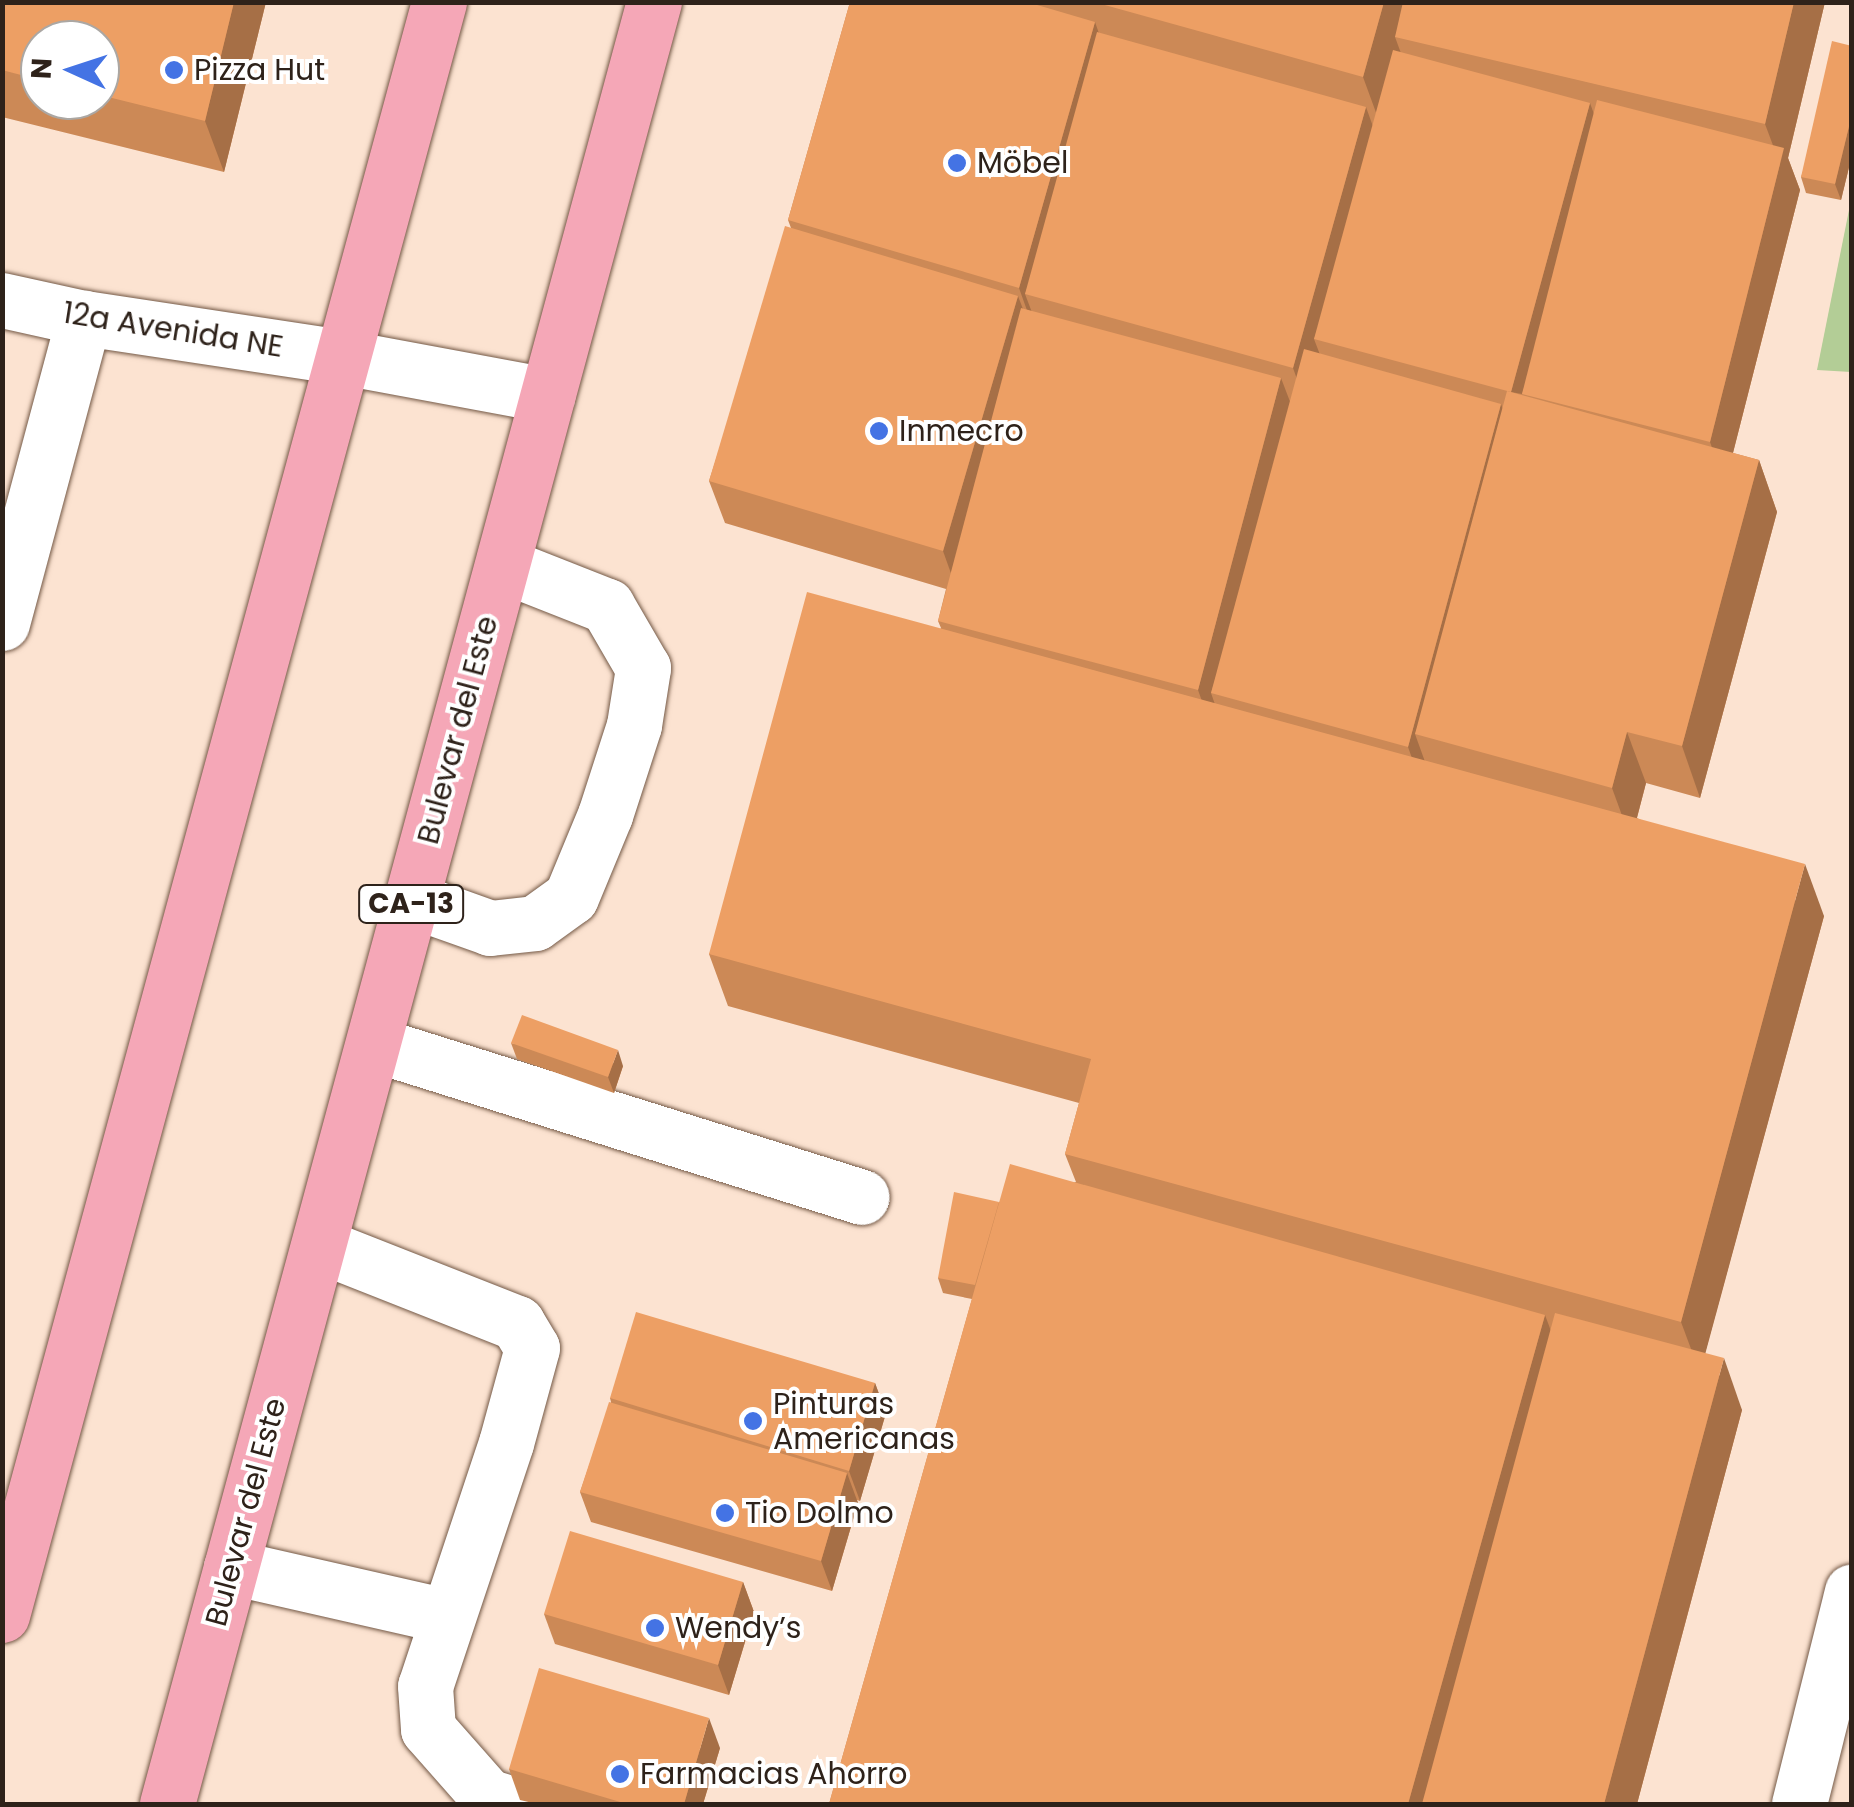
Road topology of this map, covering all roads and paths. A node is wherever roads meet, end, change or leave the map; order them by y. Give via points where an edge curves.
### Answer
1 (439, 2) edge
2 (654, 2) edge
3 (2, 300) edge
4 (84, 318) junction
5 (344, 357) junction
6 (548, 395) junction
7 (502, 565) junction
8 (2, 623) edge
9 (412, 900) junction
10 (374, 1044) junction
11 (862, 1198) dead end
12 (318, 1245) junction
13 (232, 1567) junction
14 (1852, 1592) edge
15 (2, 1615) edge
16 (446, 1616) junction
17 (167, 1804) edge
18 (514, 1804) edge
19 (1799, 1804) edge

1 - 5 highway
2 - 6 highway, Bulevar del Este / CA-13
3 - 4 street, 12a Avenida NE
4 - 5 street, 12a Avenida NE
4 - 8 street
5 - 6 street, 12a Avenida NE
5 - 15 highway
6 - 7 highway, Bulevar del Este / CA-13
7 - 9 highway, Bulevar del Este / CA-13
7 - 9 street via 607,606 643,668 634,725 572,897 535,922 490,928
9 - 10 highway, Bulevar del Este / CA-13
10 - 11 street
10 - 12 highway, Bulevar del Este / CA-13
12 - 13 highway, Bulevar del Este / CA-13
12 - 16 street via 517,1323 532,1348
13 - 16 street
13 - 17 highway, Bulevar del Este / CA-13
14 - 19 street
16 - 18 street via 425,1686 428,1729 486,1796

